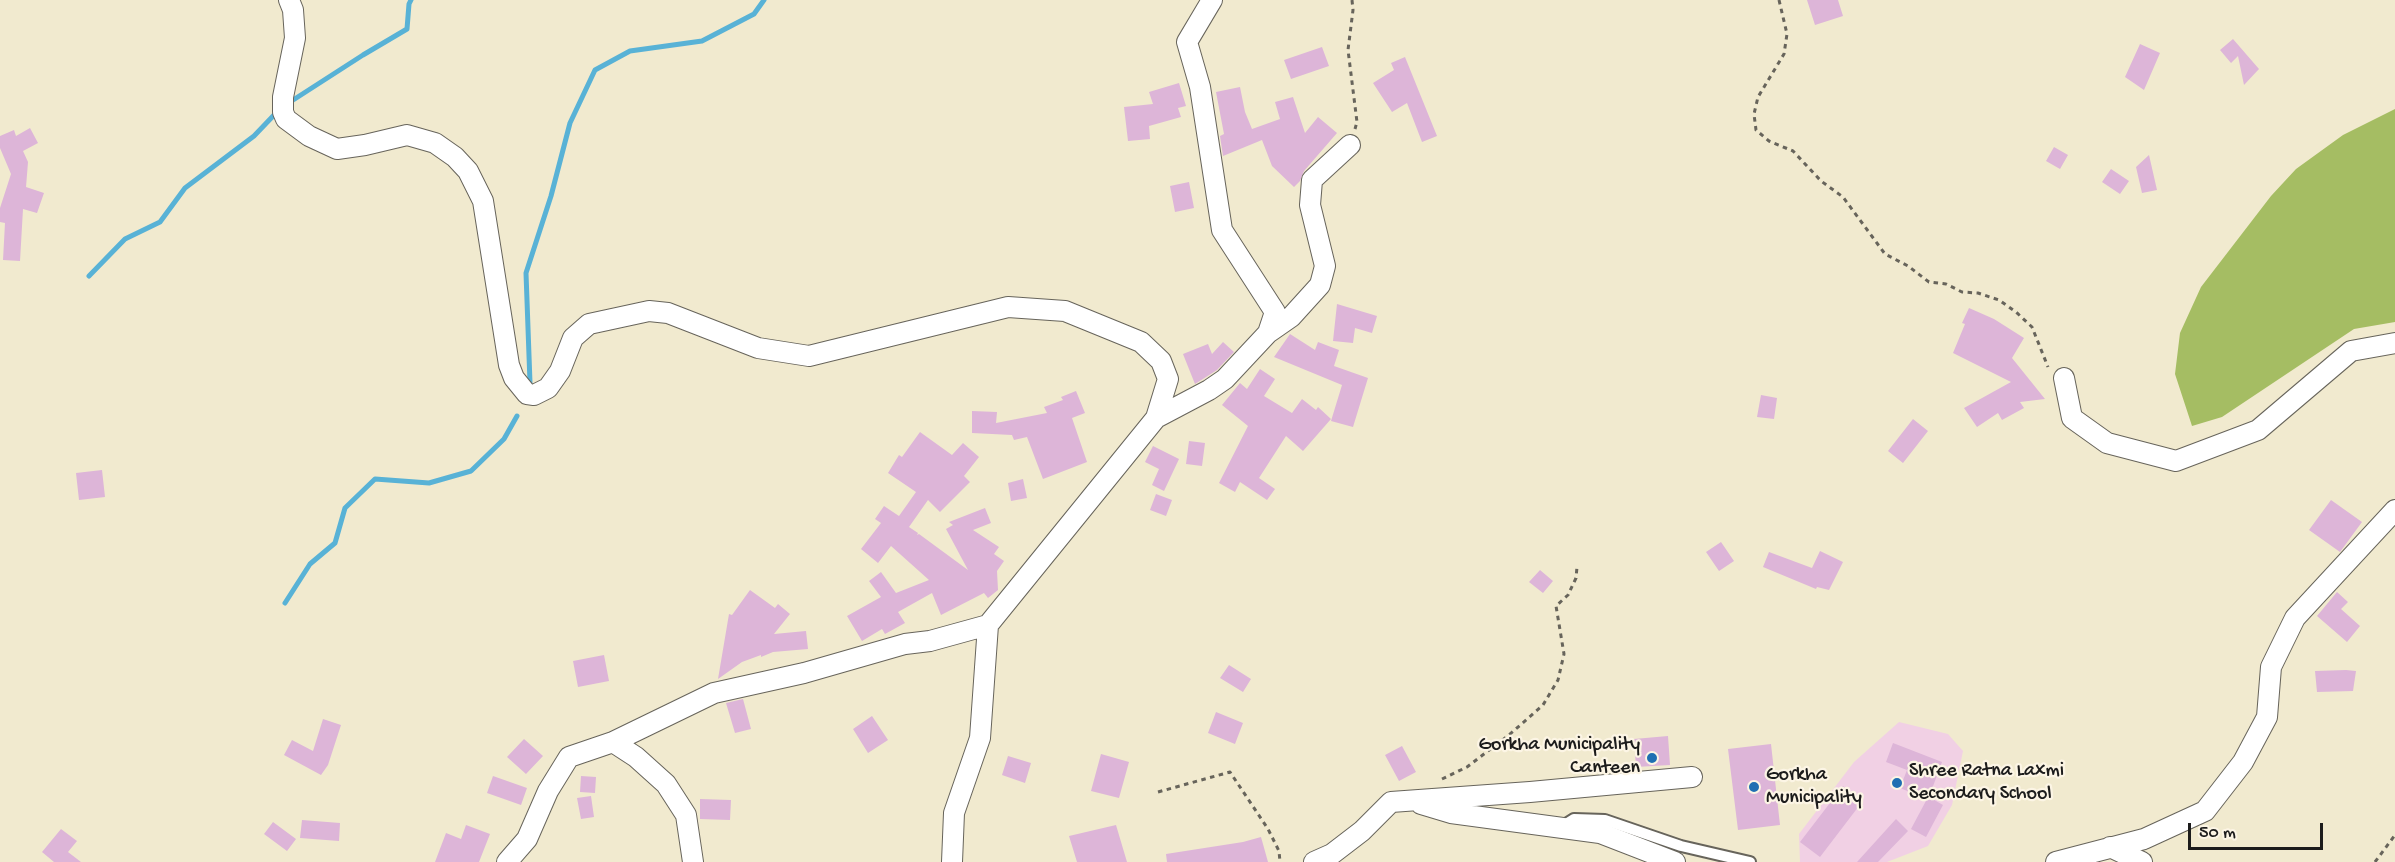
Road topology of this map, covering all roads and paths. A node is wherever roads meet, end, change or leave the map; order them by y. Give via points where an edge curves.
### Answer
1 (289, 0) edge
2 (1212, 0) edge
3 (1352, 0) edge
4 (1779, 0) edge
5 (1350, 145) joint
6 (1268, 333) junction
7 (2395, 343) edge
8 (2064, 378) joint
9 (1156, 418) junction
10 (2395, 510) edge
11 (1577, 567) dead end
12 (988, 625) junction
13 (613, 742) junction
14 (1692, 777) dead end
15 (1440, 780) dead end
16 (1158, 792) dead end
17 (1407, 800) junction
18 (1560, 827) junction
19 (2395, 835) edge
20 (2110, 847) junction
21 (507, 862) edge
22 (693, 862) edge
23 (952, 862) edge
24 (1280, 862) edge
25 (1314, 862) edge
26 (1675, 862) edge
27 (1750, 862) edge
28 (2056, 862) edge
29 (2142, 862) edge
30 (2375, 862) edge

1 - 9 street via 295,38 284,97 286,119 337,149 407,135 435,143 468,171 483,201 509,365 527,394 548,388 560,372 573,338 589,324 604,319 649,311 668,313 758,348 808,356 1008,307 1065,311 1141,342 1161,362 1168,379
2 - 6 street via 1187,42 1200,87 1222,230 1275,312
3 - 5 path via 1348,50 1357,122
4 - 8 path via 1788,34 1784,54 1758,97 1756,130 1769,141 1793,151 1821,181 1843,196 1885,254 1929,282 1999,300 2016,312 2031,327 2049,369
5 - 6 street via 1312,180 1311,205 1324,266 1320,285 1291,317
6 - 9 street via 1225,379
7 - 8 street via 2352,351 2258,430 2176,461 2108,443 2072,418
9 - 12 street
10 - 20 street via 2295,618 2271,667 2267,717 2243,762 2205,811 2144,839
11 - 15 path via 1568,596 1556,606 1564,654 1558,680 1543,705 1467,766
12 - 13 street via 714,693
12 - 23 street via 980,738 954,813
13 - 21 street via 569,757 527,838
13 - 22 street via 666,784 686,815
14 - 17 street
16 - 24 path via 1230,772 1268,829
17 - 18 street via 1451,813
17 - 25 street via 1391,802 1362,831 1332,854
18 - 26 street via 1600,833
18 - 27 lane via 1574,819 1605,820 1681,846
19 - 30 path
20 - 28 street
20 - 29 street

